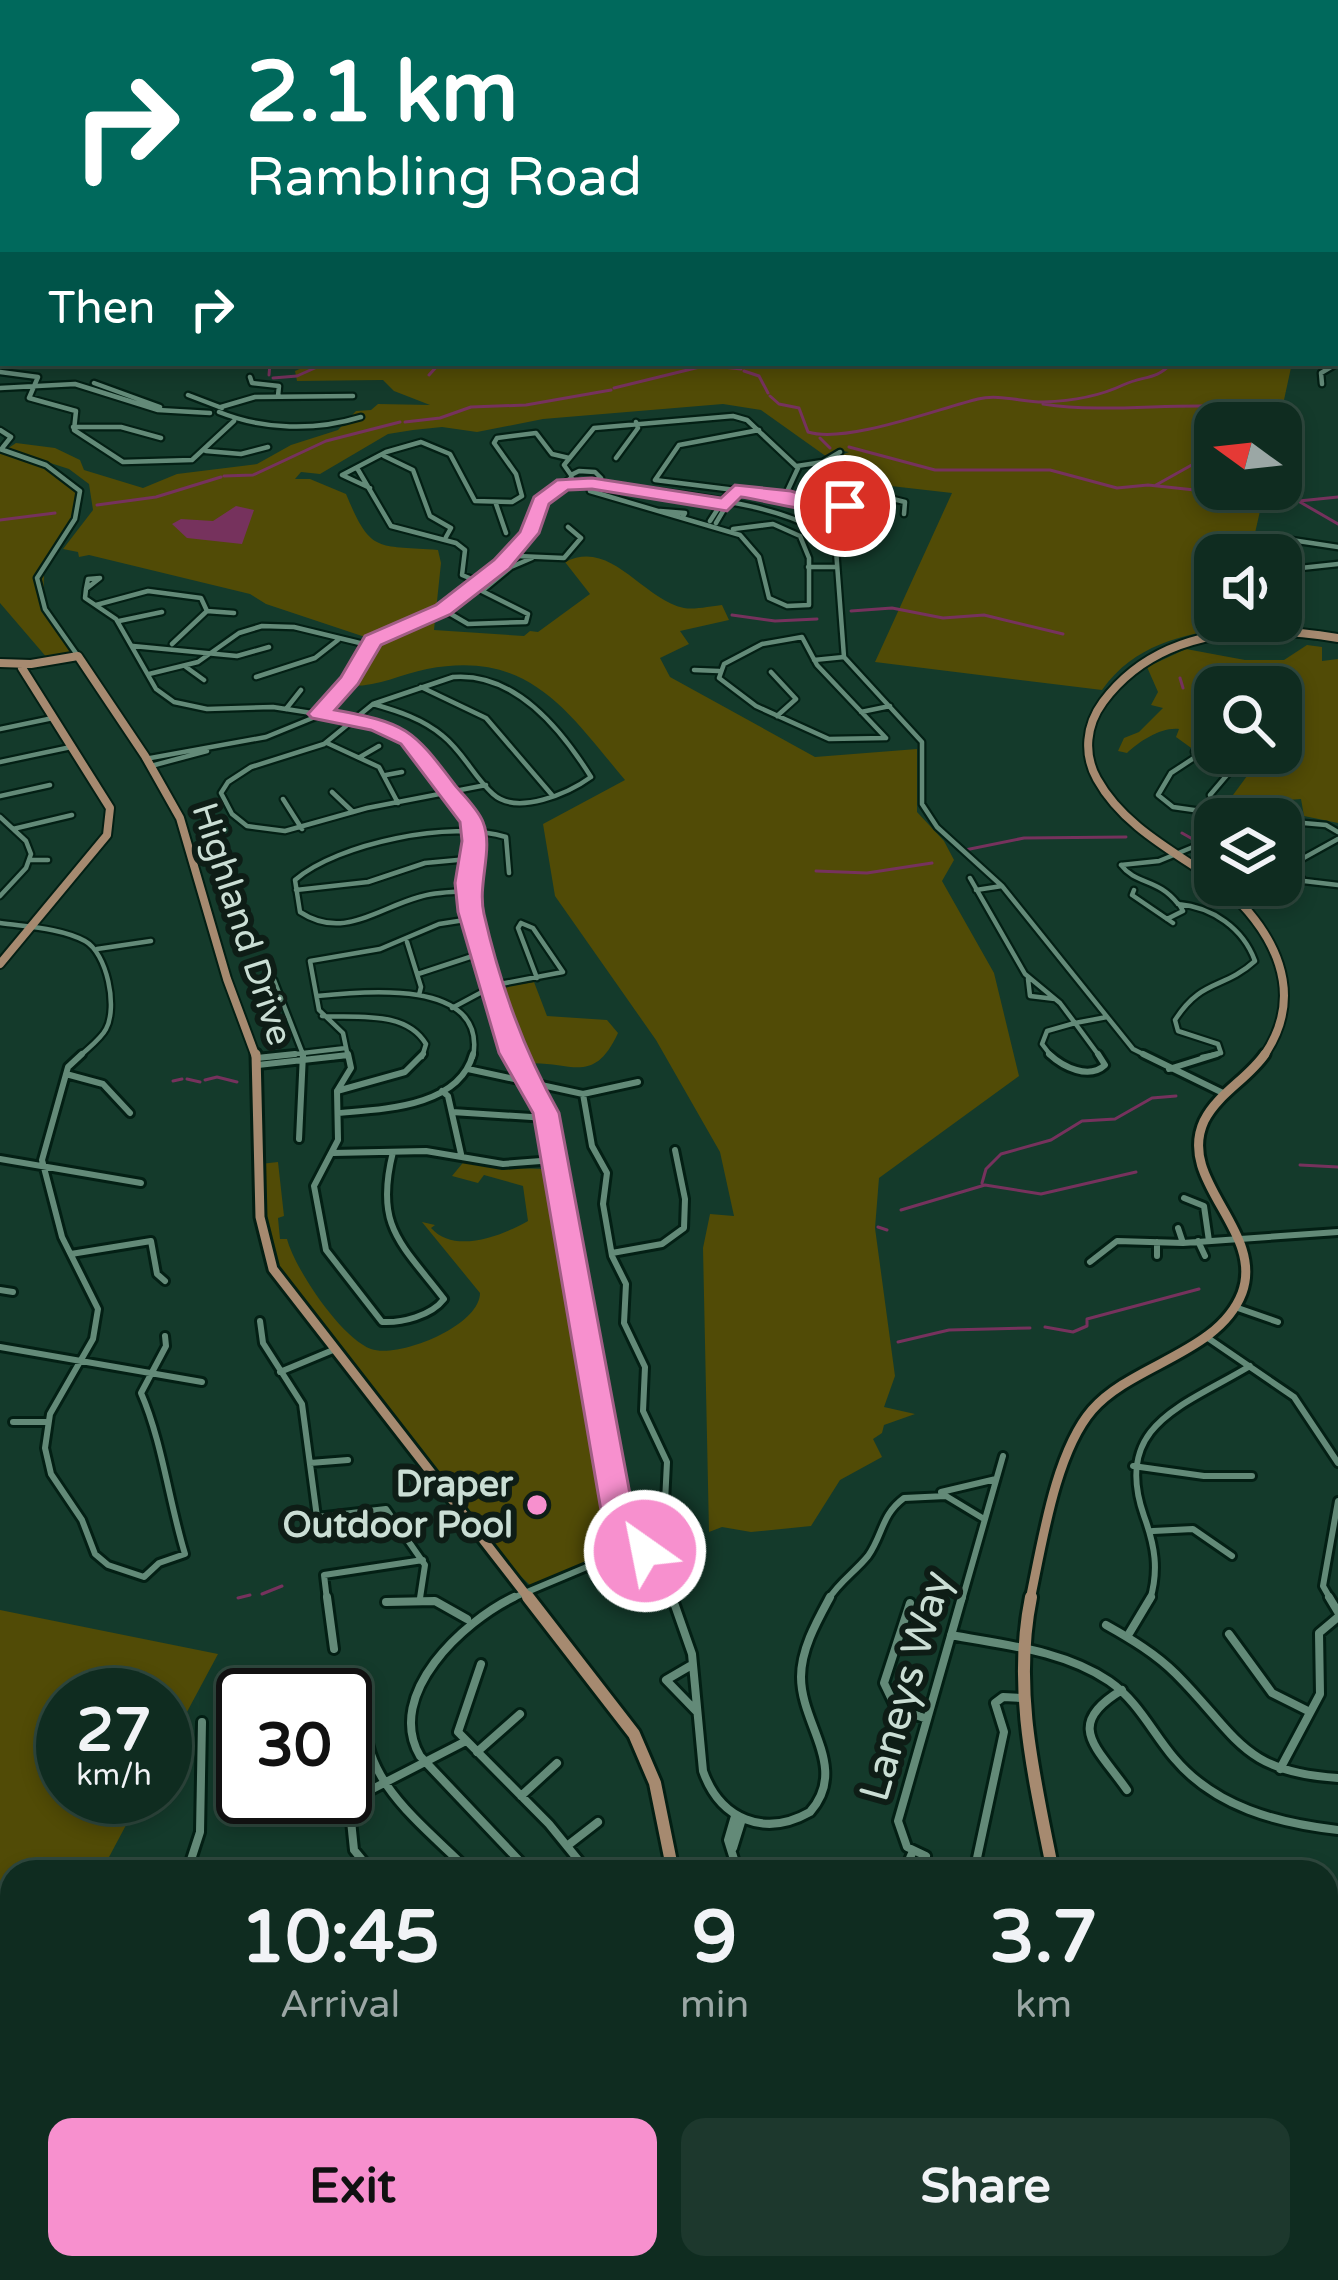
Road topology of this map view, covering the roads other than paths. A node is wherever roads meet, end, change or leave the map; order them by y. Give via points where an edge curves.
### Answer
1 (1335, 366) edge
2 (0, 372) edge
3 (250, 377) dead end
4 (39, 382) junction
5 (1322, 384) dead end
6 (0, 386) edge
7 (188, 395) dead end
8 (353, 396) dead end
9 (278, 397) junction
10 (209, 410) junction
11 (220, 410) junction
12 (361, 417) dead end
13 (234, 421) junction
14 (637, 422) junction
15 (73, 427) junction
16 (759, 430) junction
17 (0, 432) edge
18 (160, 438) dead end
19 (268, 447) dead end
20 (0, 448) edge
21 (206, 451) junction
22 (840, 452) dead end
23 (381, 456) junction
24 (568, 458) junction
25 (616, 458) dead end
26 (797, 466) junction
27 (357, 467) junction
28 (570, 474) junction
29 (578, 483) junction
30 (601, 483) junction
31 (564, 484) junction
32 (589, 487) junction
33 (374, 489) junction
34 (733, 490) junction
35 (785, 496) junction
36 (496, 504) junction
37 (722, 508) junction
38 (904, 514) dead end
39 (713, 522) junction
40 (568, 527) dead end
41 (733, 529) junction
42 (506, 533) dead end
43 (446, 537) junction
44 (1302, 542) edge
45 (1338, 547) edge
46 (522, 557) junction
47 (1338, 565) edge
48 (808, 566) junction
49 (837, 567) junction
50 (1302, 568) edge
51 (479, 582) junction
52 (86, 589) dead end
53 (96, 604) junction
54 (207, 611) junction
55 (163, 612) dead end
56 (448, 612) junction
57 (234, 613) dead end
58 (118, 621) junction
59 (1338, 638) edge
60 (338, 640) junction
61 (172, 644) junction
62 (368, 645) junction
63 (133, 646) junction
64 (269, 647) dead end
65 (213, 653) junction
66 (80, 657) junction
67 (844, 657) junction
68 (814, 660) junction
69 (0, 664) edge
70 (54, 664) junction
71 (24, 666) junction
72 (186, 667) junction
73 (694, 670) dead end
74 (719, 671) junction
75 (771, 672) dead end
76 (149, 674) junction
77 (91, 676) junction
78 (256, 676) dead end
79 (204, 680) dead end
80 (421, 688) junction
81 (302, 690) dead end
82 (374, 704) junction
83 (890, 706) junction
84 (286, 709) junction
85 (861, 712) junction
86 (320, 714) junction
87 (777, 716) junction
88 (52, 718) junction
89 (356, 719) junction
90 (0, 729) edge
91 (326, 743) junction
92 (379, 746) dead end
93 (71, 747) junction
94 (360, 757) junction
95 (0, 762) edge
96 (147, 763) junction
97 (402, 772) dead end
98 (386, 776) junction
99 (50, 784) dead end
100 (486, 785) junction
101 (332, 792) dead end
102 (452, 793) junction
103 (552, 795) junction
104 (0, 796) edge
105 (283, 799) dead end
106 (398, 803) junction
107 (352, 812) junction
108 (72, 815) dead end
109 (1217, 816) edge
110 (0, 817) edge
111 (1302, 822) edge
112 (13, 829) junction
113 (302, 829) junction
114 (474, 831) junction
115 (1338, 836) edge
116 (1194, 847) edge
117 (1177, 854) junction
118 (1302, 858) edge
119 (470, 859) junction
120 (30, 860) junction
121 (48, 860) dead end
122 (1194, 866) edge
123 (509, 873) dead end
124 (970, 878) dead end
125 (1302, 879) edge
126 (1338, 885) edge
127 (1001, 886) junction
128 (296, 890) junction
129 (976, 890) junction
130 (1134, 890) dead end
131 (467, 891) junction
132 (0, 896) edge
133 (1178, 904) junction
134 (1245, 906) edge
135 (472, 919) junction
136 (0, 922) edge
137 (31, 927) junction
138 (406, 940) junction
139 (151, 941) dead end
140 (97, 950) junction
141 (485, 952) junction
142 (0, 964) edge
143 (418, 974) junction
144 (537, 978) junction
145 (274, 980) dead end
146 (495, 985) junction
147 (419, 994) junction
148 (316, 996) junction
149 (452, 1008) junction
150 (322, 1016) junction
151 (1108, 1017) junction
152 (1075, 1023) junction
153 (347, 1051) junction
154 (303, 1056) junction
155 (257, 1062) junction
156 (468, 1069) junction
157 (1169, 1069) junction
158 (66, 1074) junction
159 (638, 1082) dead end
160 (531, 1085) junction
161 (337, 1091) junction
162 (442, 1091) junction
163 (583, 1094) junction
164 (1225, 1094) junction
165 (452, 1112) junction
166 (130, 1113) dead end
167 (339, 1114) junction
168 (547, 1118) junction
169 (298, 1139) dead end
170 (675, 1150) dead end
171 (393, 1152) junction
172 (333, 1154) junction
173 (461, 1154) junction
174 (0, 1159) edge
175 (554, 1160) junction
176 (42, 1163) junction
177 (141, 1183) dead end
178 (1184, 1198) dead end
179 (1178, 1228) dead end
180 (1132, 1229) dead end
181 (1338, 1232) edge
182 (1238, 1239) junction
183 (1132, 1240) junction
184 (1198, 1241) junction
185 (1209, 1241) junction
186 (1157, 1242) junction
187 (1183, 1243) junction
188 (612, 1252) junction
189 (71, 1254) junction
190 (1157, 1256) dead end
191 (1205, 1256) dead end
192 (1090, 1262) dead end
193 (166, 1281) dead end
194 (0, 1290) edge
195 (13, 1292) dead end
196 (1235, 1306) junction
197 (260, 1322) dead end
198 (1278, 1322) dead end
199 (1202, 1334) junction
200 (166, 1336) dead end
201 (0, 1347) edge
202 (333, 1350) junction
203 (80, 1361) junction
204 (1250, 1366) junction
205 (280, 1372) junction
206 (149, 1373) junction
207 (202, 1382) dead end
208 (13, 1422) dead end
209 (47, 1422) junction
210 (1003, 1456) dead end
211 (348, 1460) dead end
212 (310, 1463) junction
213 (1338, 1463) edge
214 (1133, 1466) junction
215 (1252, 1476) dead end
216 (996, 1479) junction
217 (939, 1492) junction
218 (1338, 1501) edge
219 (984, 1519) junction
220 (620, 1528) junction
221 (1153, 1531) junction
222 (644, 1540) junction
223 (1232, 1556) dead end
224 (423, 1560) junction
225 (601, 1561) junction
226 (636, 1562) junction
227 (526, 1594) junction
228 (421, 1598) junction
229 (386, 1602) dead end
230 (910, 1603) dead end
231 (1338, 1614) edge
232 (468, 1619) junction
233 (1106, 1624) dead end
234 (1229, 1634) dead end
235 (951, 1635) junction
236 (1127, 1636) junction
237 (334, 1649) dead end
238 (1023, 1649) junction
239 (481, 1664) dead end
240 (690, 1666) junction
241 (1122, 1690) junction
242 (1022, 1698) junction
243 (696, 1711) junction
244 (1310, 1712) junction
245 (520, 1714) dead end
246 (927, 1719) junction
247 (202, 1722) dead end
248 (466, 1741) junction
249 (477, 1752) junction
250 (372, 1763) edge
251 (427, 1763) junction
252 (557, 1763) dead end
253 (1280, 1769) junction
254 (1338, 1778) edge
255 (385, 1782) junction
256 (1127, 1790) dead end
257 (521, 1796) junction
258 (738, 1818) junction
259 (598, 1822) dead end
260 (1338, 1830) edge
261 (567, 1846) junction
262 (191, 1860) edge
263 (362, 1860) edge
264 (459, 1860) edge
265 (519, 1860) edge
266 (578, 1860) edge
267 (671, 1860) edge
268 (736, 1860) edge
269 (913, 1860) edge
270 (977, 1860) edge
271 (1051, 1860) edge

1 - 5 street via 1320,374
2 - 4 street
3 - 9 street via 279,386
4 - 6 street
4 - 10 street via 102,385 163,410
4 - 15 street via 29,398 76,411
7 - 10 street
8 - 9 street
9 - 11 street via 243,398
10 - 11 street
11 - 13 street
12 - 13 street
13 - 21 street
14 - 16 street via 733,416
14 - 24 street via 591,429
14 - 25 street
15 - 18 street via 121,427
15 - 21 street via 122,461 182,462
16 - 26 street
16 - 34 street via 680,444 657,481
17 - 20 street
19 - 21 street
20 - 66 street, Highland Drive via 46,465 80,491 76,521 37,578 40,599
22 - 26 street
23 - 27 street
23 - 36 street via 411,442 445,447 475,500
23 - 43 street via 413,470 430,516 451,528
24 - 28 street
24 - 36 street via 552,454 536,433 494,443 522,496
26 - 35 street
27 - 33 street
27 - 33 street via 342,476
28 - 29 street
28 - 30 street via 597,472
28 - 31 street
29 - 31 street
29 - 32 street
30 - 32 street
30 - 37 street
31 - 46 street via 541,501
32 - 39 street
33 - 43 street via 391,533
34 - 35 street
34 - 37 street
35 - 38 street via 833,509 886,494 905,502
36 - 42 street
37 - 39 street
37 - 49 street via 811,523 834,543
39 - 41 street
40 - 46 street via 581,538 567,556
41 - 48 street via 759,522 791,531 807,547
41 - 48 street via 758,551 770,598 809,605
43 - 51 street via 464,550 462,575
44 - 45 street
46 - 51 street
46 - 56 street via 482,591 529,618 468,624
47 - 50 street
48 - 49 street
49 - 67 street
51 - 56 street
52 - 53 street
53 - 54 street via 161,588 201,598
53 - 58 street
54 - 57 street
54 - 61 street
55 - 58 street
56 - 62 street via 398,626
58 - 63 street
59 - 117 main road via 1263,631 1188,643 1139,662 1112,687 1090,727 1092,770 1120,811
60 - 62 street
60 - 65 street via 269,625 239,633
60 - 78 street via 318,657
61 - 63 street
61 - 65 street
62 - 86 street
63 - 76 street
64 - 65 street via 244,657
65 - 72 street
66 - 70 main road
66 - 71 main road
66 - 77 main road, Highland Drive
67 - 68 street
67 - 83 street
68 - 74 street via 802,637 762,644
68 - 85 street
69 - 71 main road
70 - 71 main road
70 - 77 main road via 77,663
71 - 88 main road
72 - 76 street
72 - 79 street
73 - 74 street
74 - 87 street via 725,684
75 - 87 street via 796,699
76 - 84 street via 162,694 184,705
77 - 96 main road, Highland Drive
80 - 82 street
80 - 103 street via 486,718
80 - 103 street via 478,677 531,706 591,775
81 - 84 street
82 - 89 street
82 - 100 street via 436,726
83 - 85 street
83 - 127 street via 924,748 927,813
84 - 86 street
85 - 87 street via 886,738 834,741
86 - 89 street
86 - 96 street via 282,732
88 - 90 street
88 - 93 main road
89 - 91 street
89 - 102 street via 409,739
91 - 94 street
91 - 113 street via 230,778 221,793 230,814 255,830
92 - 94 street
93 - 95 street
93 - 137 main road via 110,808 112,825
94 - 98 street
96 - 155 main road, Highland Drive via 183,825
97 - 98 street
98 - 106 street
99 - 104 street
100 - 102 street
100 - 103 street via 504,802
101 - 107 street
102 - 106 street
102 - 114 street
105 - 113 street
106 - 107 street
107 - 113 street
108 - 112 street
109 - 109 street via 1173,807 1158,795 1197,753 1233,768 1211,791
110 - 112 street
111 - 115 street via 1326,825
112 - 120 street
114 - 119 street
114 - 123 street via 505,836
114 - 128 street via 408,838 320,862 298,874
115 - 118 street
116 - 117 street
117 - 122 main road
117 - 133 street via 1121,865 1157,881
119 - 128 street
119 - 131 street
120 - 121 street
120 - 132 street
124 - 129 street
125 - 126 street
127 - 129 street
127 - 151 street
128 - 131 street via 303,915 336,925 420,896
129 - 152 street via 1030,996 1055,999
130 - 133 street via 1170,921 1183,911
131 - 135 street
133 - 157 street via 1203,906 1242,938 1255,962 1191,995 1175,1021 1178,1031 1218,1044 1221,1053
134 - 164 main road via 1272,938 1288,992 1274,1041
135 - 138 street
135 - 141 street
136 - 137 street
137 - 140 street via 76,936
137 - 142 main road
138 - 143 street
138 - 148 street via 311,959
139 - 140 street
140 - 158 street via 113,1018
141 - 143 street
141 - 146 street
143 - 147 street
144 - 144 street via 518,928 520,923 533,928 564,970
144 - 146 street
145 - 154 street
146 - 149 street
146 - 160 street via 512,1053
147 - 148 street
147 - 149 street
148 - 150 street
149 - 156 street via 475,1035
150 - 153 street via 343,1033
150 - 161 street via 392,1019 420,1032 426,1051 394,1076
151 - 152 street
151 - 157 street via 1133,1049
152 - 152 street via 1104,1067 1052,1059 1042,1039
153 - 154 street
153 - 161 street via 350,1071
154 - 155 street
154 - 169 street
155 - 202 main road, Highland Drive via 255,1165 264,1241 278,1279
156 - 160 street
156 - 162 street
157 - 164 street
158 - 166 street via 103,1084
158 - 176 street
159 - 163 street
160 - 163 street
160 - 168 street
161 - 167 street
162 - 165 street
162 - 167 street
163 - 188 street via 592,1146 607,1173
164 - 182 main road via 1206,1118 1200,1149
165 - 168 street
165 - 173 street
167 - 172 street
168 - 175 street
170 - 188 street via 684,1232 661,1247
171 - 172 street
171 - 172 street via 384,1189 391,1230 443,1300 398,1323 382,1322 336,1266 321,1232 314,1186
171 - 173 street
173 - 175 street via 503,1164
174 - 176 street
175 - 220 street
176 - 177 street
176 - 189 street
178 - 185 street via 1204,1206
179 - 187 street
180 - 183 street
181 - 182 street
182 - 185 street
182 - 196 main road via 1247,1274
183 - 186 street
183 - 192 street via 1106,1244
184 - 185 street
184 - 187 street
184 - 191 street
186 - 187 street
186 - 190 street
188 - 222 street via 626,1284 627,1333 645,1367 643,1411 667,1462 664,1522
189 - 193 street via 151,1241
189 - 203 street via 98,1309
194 - 195 street
196 - 198 street
196 - 199 main road
197 - 205 street
199 - 204 street
199 - 238 main road via 1117,1387 1075,1432
200 - 206 street
201 - 203 street
202 - 205 street
202 - 227 main road, Highland Drive
203 - 206 street
203 - 209 street
204 - 213 street via 1294,1397
204 - 214 street via 1155,1427
205 - 212 street via 302,1404
206 - 207 street
206 - 209 street via 141,1397 185,1554 144,1576 95,1554 51,1474
208 - 209 street
210 - 216 street, Laneys Way
211 - 212 street
212 - 224 street via 317,1517 386,1509
214 - 215 street
214 - 221 street
216 - 217 street
216 - 219 street, Laneys Way
217 - 219 street
217 - 258 street via 908,1499 883,1517 868,1555 837,1586 802,1662 826,1778 820,1799 785,1822
218 - 231 street via 1323,1586
219 - 235 street, Laneys Way
220 - 222 street
220 - 225 street via 594,1543
221 - 223 street via 1193,1529
221 - 236 street via 1156,1585
222 - 226 street
224 - 228 street
224 - 237 street via 324,1575
225 - 226 street
225 - 227 street
226 - 240 street via 676,1597
227 - 232 street
227 - 267 main road, Highland Drive via 640,1746
228 - 229 street
228 - 232 street
230 - 246 street via 884,1683 896,1708
231 - 244 street via 1317,1640 1320,1694
232 - 251 street via 437,1658 415,1707 410,1738
233 - 236 street
234 - 244 street via 1272,1693
235 - 238 street
235 - 246 street, Laneys Way
236 - 253 street via 1182,1680 1238,1750
238 - 241 street via 1075,1662
238 - 242 main road
239 - 248 street via 458,1726
240 - 243 street
240 - 243 street via 666,1680
241 - 256 street via 1087,1722
241 - 260 street via 1209,1791 1275,1819
242 - 270 street via 995,1703 1004,1732
242 - 271 main road
243 - 258 street via 704,1776 714,1798
244 - 253 street
245 - 249 street
246 - 269 street, Laneys Way via 898,1824 919,1853
247 - 262 street via 200,1832
248 - 249 street
248 - 251 street
249 - 257 street
250 - 255 street
251 - 255 street
251 - 265 street
252 - 257 street
253 - 254 street
255 - 263 street via 347,1807
255 - 264 street
257 - 261 street
258 - 268 street
259 - 261 street
261 - 266 street

